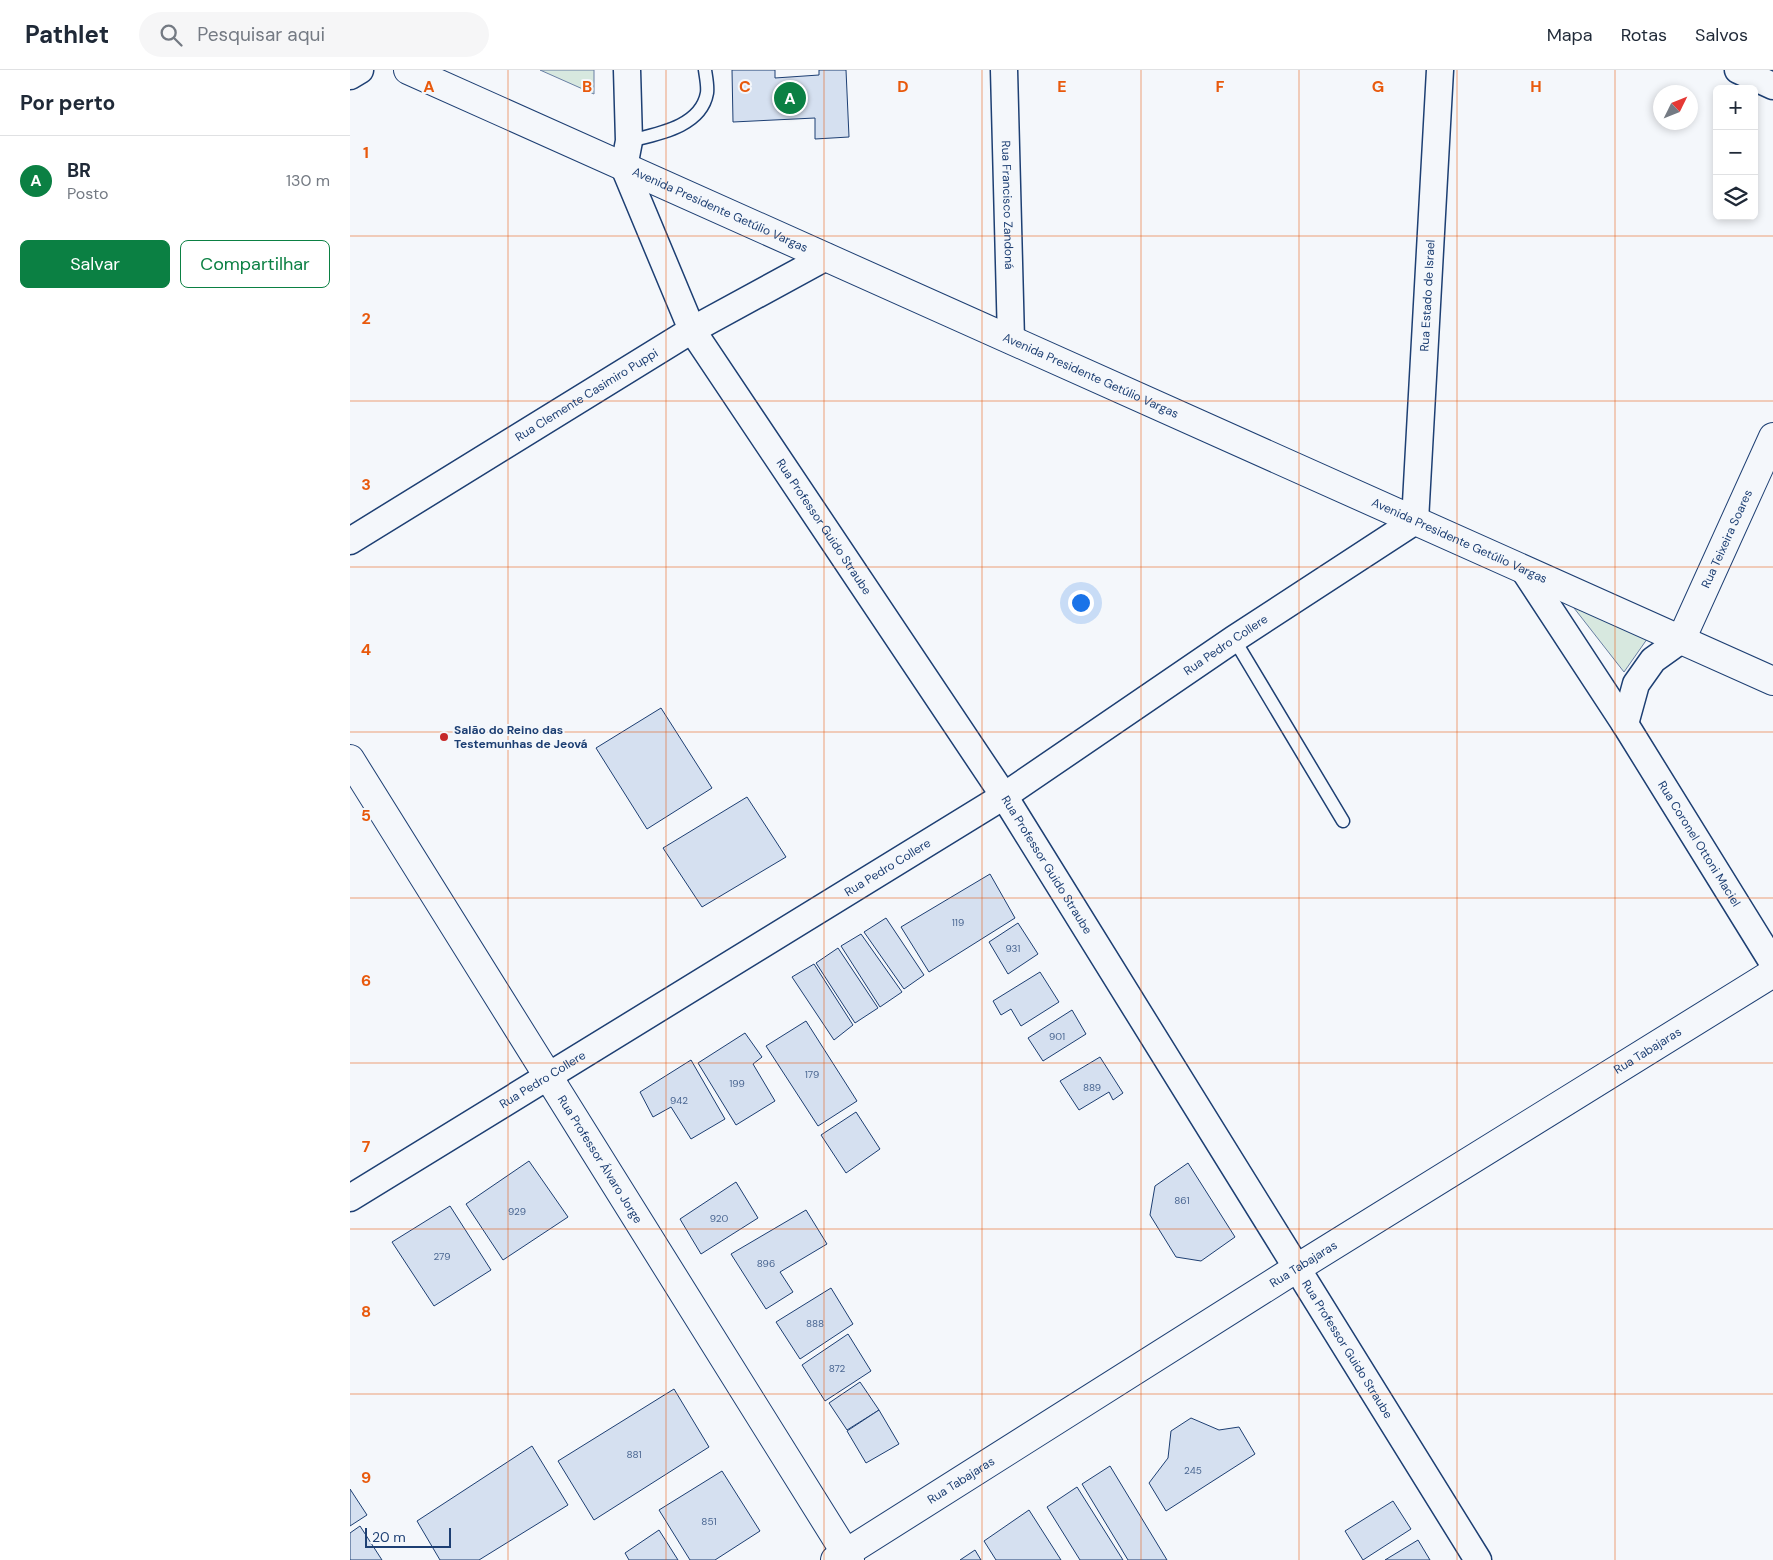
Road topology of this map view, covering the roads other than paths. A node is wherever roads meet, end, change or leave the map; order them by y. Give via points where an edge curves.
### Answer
1 (360, 70) edge
2 (408, 70) edge
3 (627, 70) edge
4 (705, 70) edge
5 (1004, 70) edge
6 (1440, 70) edge
7 (1738, 70) edge
8 (350, 76) edge
9 (1773, 86) edge
10 (626, 154) junction
11 (826, 257) junction
12 (692, 330) junction
13 (1011, 340) junction
14 (1773, 437) edge
15 (1415, 521) junction
16 (350, 541) edge
17 (1524, 570) junction
18 (1234, 639) junction
19 (1681, 640) junction
20 (1773, 681) edge
21 (1626, 724) junction
22 (350, 759) edge
23 (1004, 796) junction
24 (1343, 821) dead end
25 (1773, 963) edge
26 (1773, 973) edge
27 (548, 1076) junction
28 (350, 1198) edge
29 (1297, 1268) junction
30 (843, 1558) edge
31 (1478, 1560) edge

1 - 8 street
2 - 10 street, Avenida Presidente Getúlio Vargas
3 - 10 street
4 - 10 lane via 707,92 703,106 689,120
5 - 13 street, Rua Francisco Zandoná
6 - 15 street, Rua Estado de Israel
7 - 9 street
10 - 11 street, Avenida Presidente Getúlio Vargas
10 - 12 street, Rua Professor Guido Straube
11 - 12 street, Rua Clemente Casimiro Puppi
11 - 13 street, Avenida Presidente Getúlio Vargas
12 - 16 street, Rua Clemente Casimiro Puppi
12 - 23 street, Rua Professor Guido Straube
13 - 15 street, Avenida Presidente Getúlio Vargas
14 - 19 street, Rua Teixeira Soares
15 - 17 street, Avenida Presidente Getúlio Vargas
15 - 18 street, Rua Pedro Collere
17 - 19 street, Avenida Presidente Getúlio Vargas
17 - 21 street, Rua Coronel Ottoni Maciel
18 - 23 street, Rua Pedro Collere
18 - 24 lane
19 - 20 street, Avenida Presidente Getúlio Vargas
19 - 21 street via 1653,660 1636,684
21 - 25 street, Rua Coronel Ottoni Maciel
22 - 27 street, Rua Professor Álvaro Jorge
23 - 27 street, Rua Pedro Collere
23 - 29 street, Rua Professor Guido Straube
26 - 29 street, Rua Tabajaras
27 - 28 street, Rua Pedro Collere
27 - 30 street, Rua Professor Álvaro Jorge
29 - 30 street, Rua Tabajaras
29 - 31 street, Rua Professor Guido Straube

